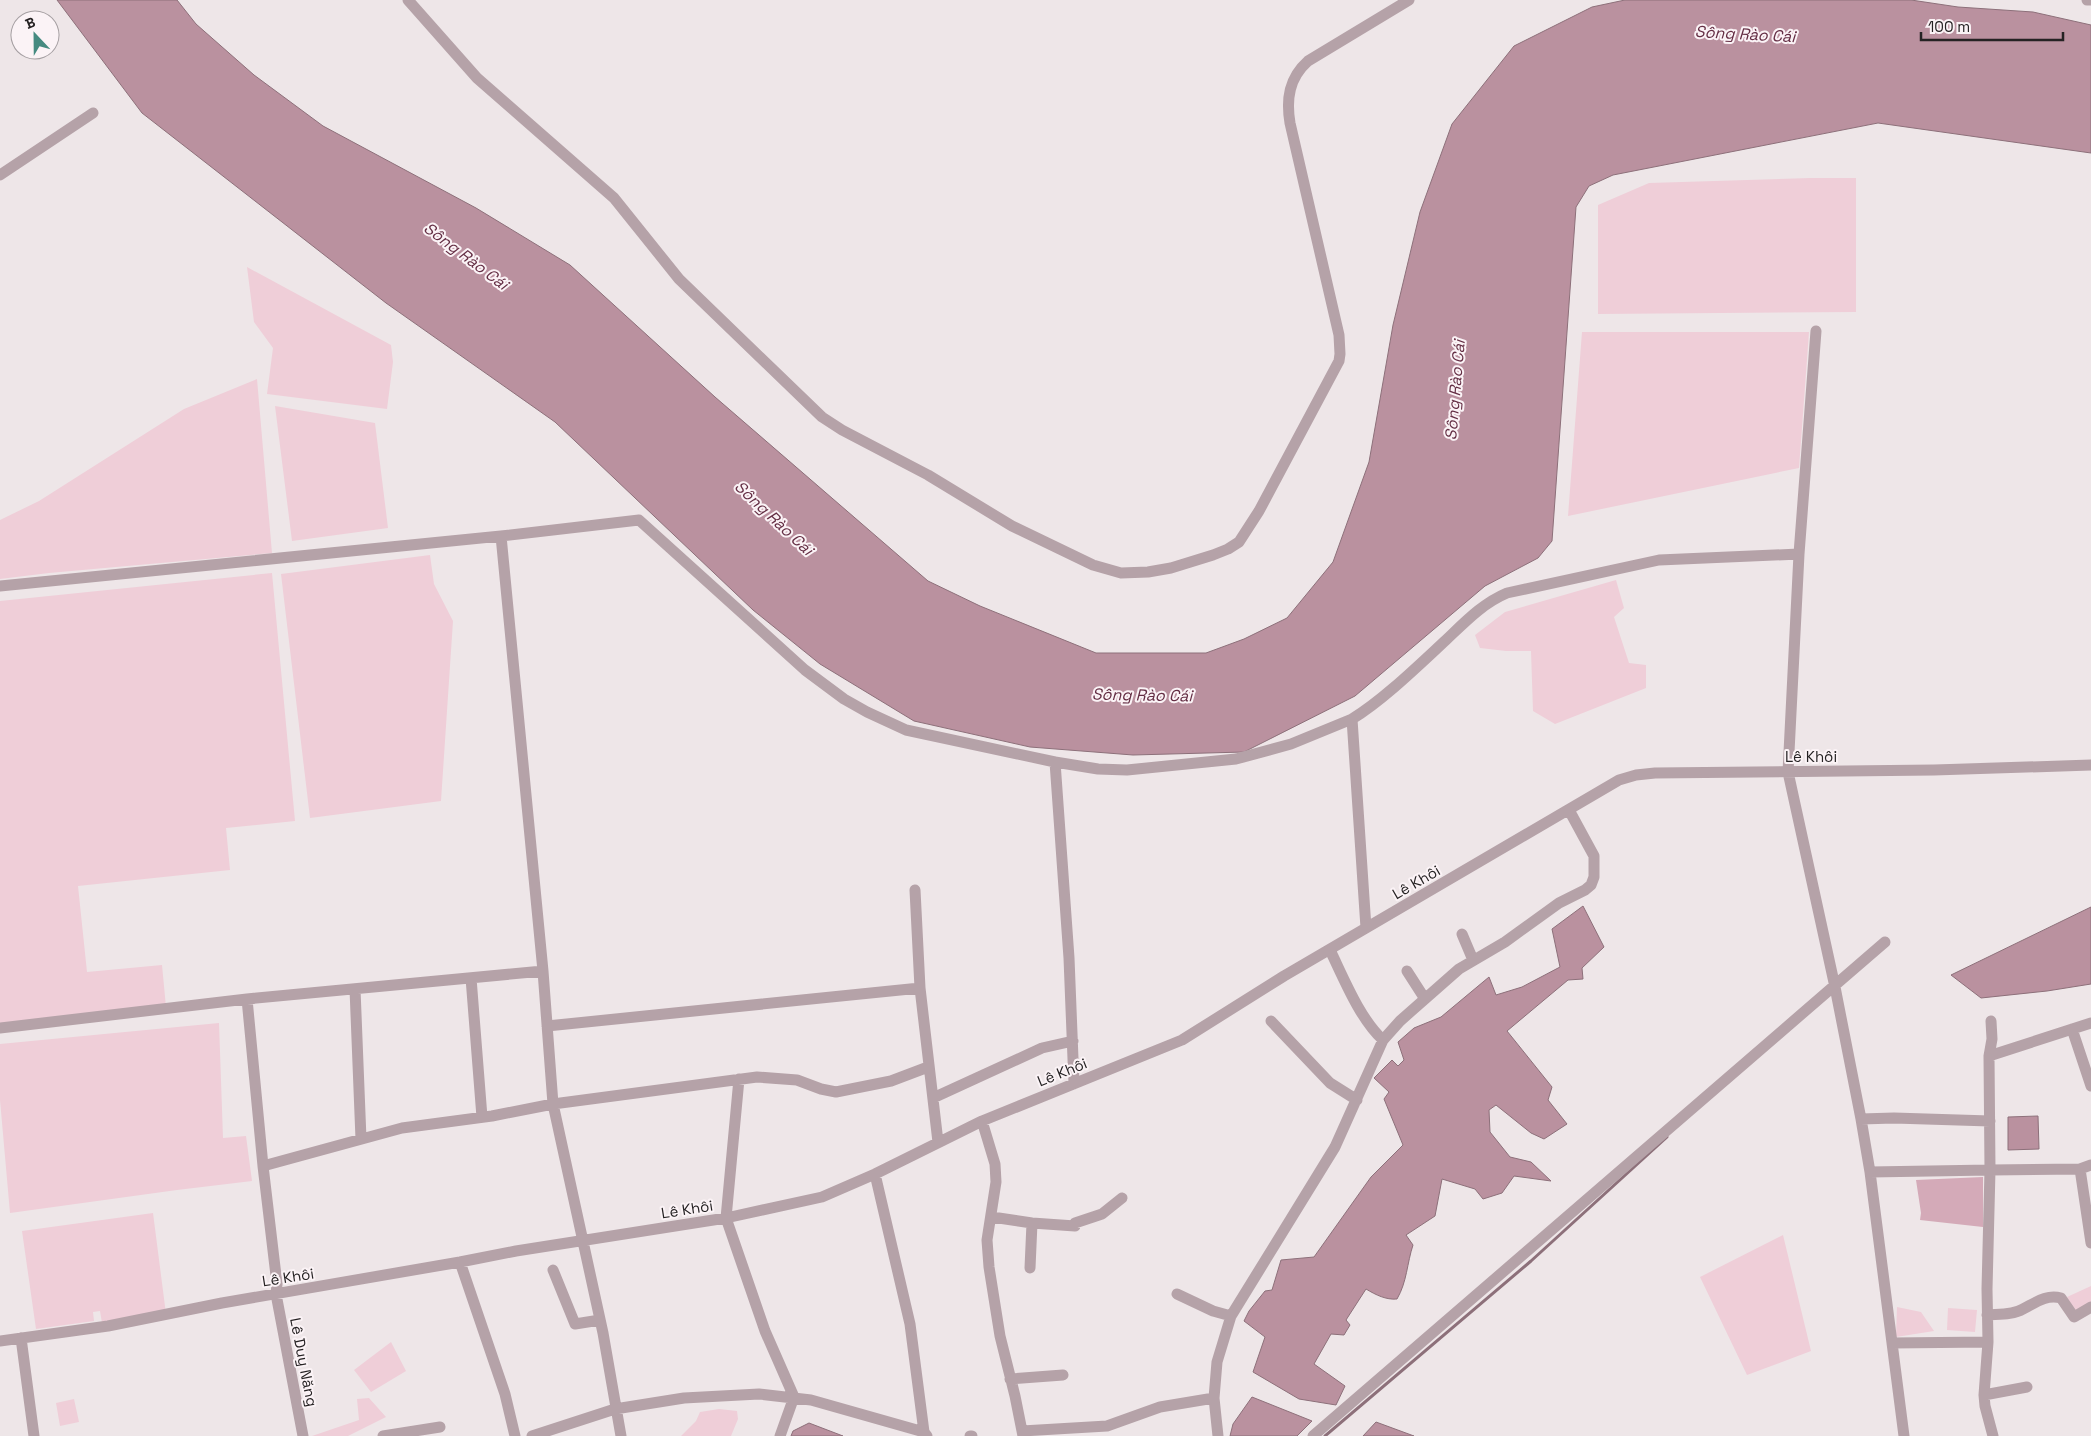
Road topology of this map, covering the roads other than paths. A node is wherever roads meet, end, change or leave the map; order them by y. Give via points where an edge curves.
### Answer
1 (408, 0) edge
2 (1408, 0) edge
3 (2087, 0) edge
4 (2091, 0) edge
5 (93, 113) dead end
6 (0, 175) edge
7 (1816, 331) dead end
8 (501, 536) junction
9 (1799, 554) junction
10 (0, 586) edge
11 (1352, 719) junction
12 (1055, 762) junction
13 (2091, 765) edge
14 (1788, 772) junction
15 (1568, 810) junction
16 (914, 890) dead end
17 (1366, 928) junction
18 (1462, 934) dead end
19 (1885, 942) dead end
20 (1330, 950) junction
21 (1473, 960) junction
22 (543, 970) junction
23 (1407, 972) dead end
24 (471, 978) junction
25 (1835, 987) junction
26 (920, 988) junction
27 (355, 989) junction
28 (247, 999) junction
29 (1425, 1000) junction
30 (1271, 1021) dead end
31 (1991, 1021) dead end
32 (2091, 1023) edge
33 (547, 1026) junction
34 (0, 1028) edge
35 (2072, 1029) junction
36 (1073, 1040) junction
37 (1384, 1040) junction
38 (1990, 1056) junction
39 (928, 1067) junction
40 (739, 1079) junction
41 (1074, 1084) junction
42 (2091, 1086) edge
43 (933, 1098) junction
44 (1357, 1100) junction
45 (553, 1104) junction
46 (482, 1117) junction
47 (1862, 1119) junction
48 (982, 1120) junction
49 (1990, 1120) junction
50 (361, 1139) junction
51 (938, 1142) junction
52 (263, 1166) junction
53 (2086, 1167) edge
54 (1990, 1170) junction
55 (1870, 1172) junction
56 (875, 1174) junction
57 (1122, 1198) dead end
58 (992, 1217) junction
59 (726, 1218) junction
60 (1032, 1223) junction
61 (582, 1240) junction
62 (2091, 1243) edge
63 (460, 1262) junction
64 (1030, 1268) dead end
65 (553, 1270) dead end
66 (276, 1294) junction
67 (1177, 1294) dead end
68 (2091, 1307) edge
69 (1987, 1315) junction
70 (1231, 1316) junction
71 (600, 1320) junction
72 (21, 1338) junction
73 (0, 1341) edge
74 (1988, 1342) junction
75 (1892, 1343) junction
76 (1063, 1375) dead end
77 (1010, 1379) junction
78 (2027, 1387) dead end
79 (1984, 1395) junction
80 (794, 1397) junction
81 (1214, 1398) junction
82 (615, 1409) junction
83 (440, 1427) dead end
84 (1107, 1431) edge
85 (1022, 1433) edge
86 (925, 1434) edge
87 (34, 1436) edge
88 (303, 1436) edge
89 (383, 1436) edge
90 (515, 1436) edge
91 (532, 1436) edge
92 (621, 1436) edge
93 (780, 1436) edge
94 (1218, 1436) edge
95 (1313, 1436) edge
96 (1904, 1436) edge
97 (1993, 1436) edge

1 - 2 street via 477,78 614,198 679,279 822,417 1032,536 1101,569 1128,573 1171,568 1228,550 1239,542 1339,361 1339,335 1290,123 1289,92 1296,74 1308,61
3 - 4 street
5 - 6 street
7 - 9 street
8 - 10 street
8 - 12 street via 639,520 805,670 844,699 906,730
8 - 22 street
9 - 11 street via 1659,560 1507,594 1478,610
9 - 14 street
11 - 12 street via 1281,748 1236,759 1127,770
11 - 17 street
12 - 36 street
13 - 14 street, Lê Khôi
14 - 15 street, Lê Khôi via 1636,775 1619,780
14 - 25 street
15 - 17 street, Lê Khôi
15 - 21 street via 1594,856 1591,885
16 - 26 street
17 - 20 street, Lê Khôi
18 - 21 street
19 - 25 street
20 - 37 street via 1365,1016
20 - 41 street, Lê Khôi via 1182,1040
21 - 29 street
22 - 24 street
22 - 33 street
23 - 29 street
24 - 27 street
24 - 46 street
25 - 47 street
25 - 95 street
26 - 33 street
26 - 39 street
27 - 28 street
27 - 50 street
28 - 34 street
28 - 52 street, Lê Duy Năng
29 - 37 street
30 - 44 street via 1327,1080
31 - 38 street
32 - 35 street
33 - 45 street
35 - 38 street
35 - 42 street
36 - 41 street
36 - 43 street via 1042,1048
37 - 44 street
38 - 49 street
39 - 40 street via 891,1081 836,1092 797,1080
39 - 43 street
40 - 45 street
40 - 59 street
41 - 48 street, Lê Khôi
43 - 51 street
44 - 70 street via 1326,1164
45 - 46 street
45 - 61 street
46 - 50 street via 402,1128
47 - 49 street
47 - 55 street
48 - 51 street, Lê Khôi
48 - 58 street via 995,1164
49 - 54 street
50 - 52 street
51 - 56 street, Lê Khôi
52 - 66 street, Lê Duy Năng
53 - 54 street
53 - 62 street
54 - 55 street
54 - 69 street
55 - 75 street
56 - 59 street, Lê Khôi via 822,1197
56 - 86 street via 910,1324
57 - 60 street via 1102,1214 1075,1224
58 - 60 street
58 - 77 street via 988,1240 989,1266
59 - 61 street, Lê Khôi
59 - 80 street via 764,1331
60 - 64 street
61 - 63 street, Lê Khôi
61 - 71 street
63 - 66 street, Lê Khôi
63 - 90 street via 505,1394
65 - 71 street via 575,1324
66 - 72 street, Lê Khôi via 108,1326
66 - 88 street, Lê Duy Năng
67 - 70 street
68 - 69 street via 2074,1316 2061,1298 2050,1297 2023,1310
69 - 74 street
70 - 81 street via 1217,1362
71 - 82 street
72 - 73 street, Lê Khôi
72 - 87 street
74 - 75 street
74 - 79 street
75 - 96 street
76 - 77 street
77 - 85 street
78 - 79 street
79 - 97 street
80 - 82 street via 759,1394 684,1398
80 - 86 street
80 - 93 street
81 - 84 street via 1160,1407
81 - 94 street
82 - 91 street
82 - 92 street
83 - 89 street
84 - 85 street

